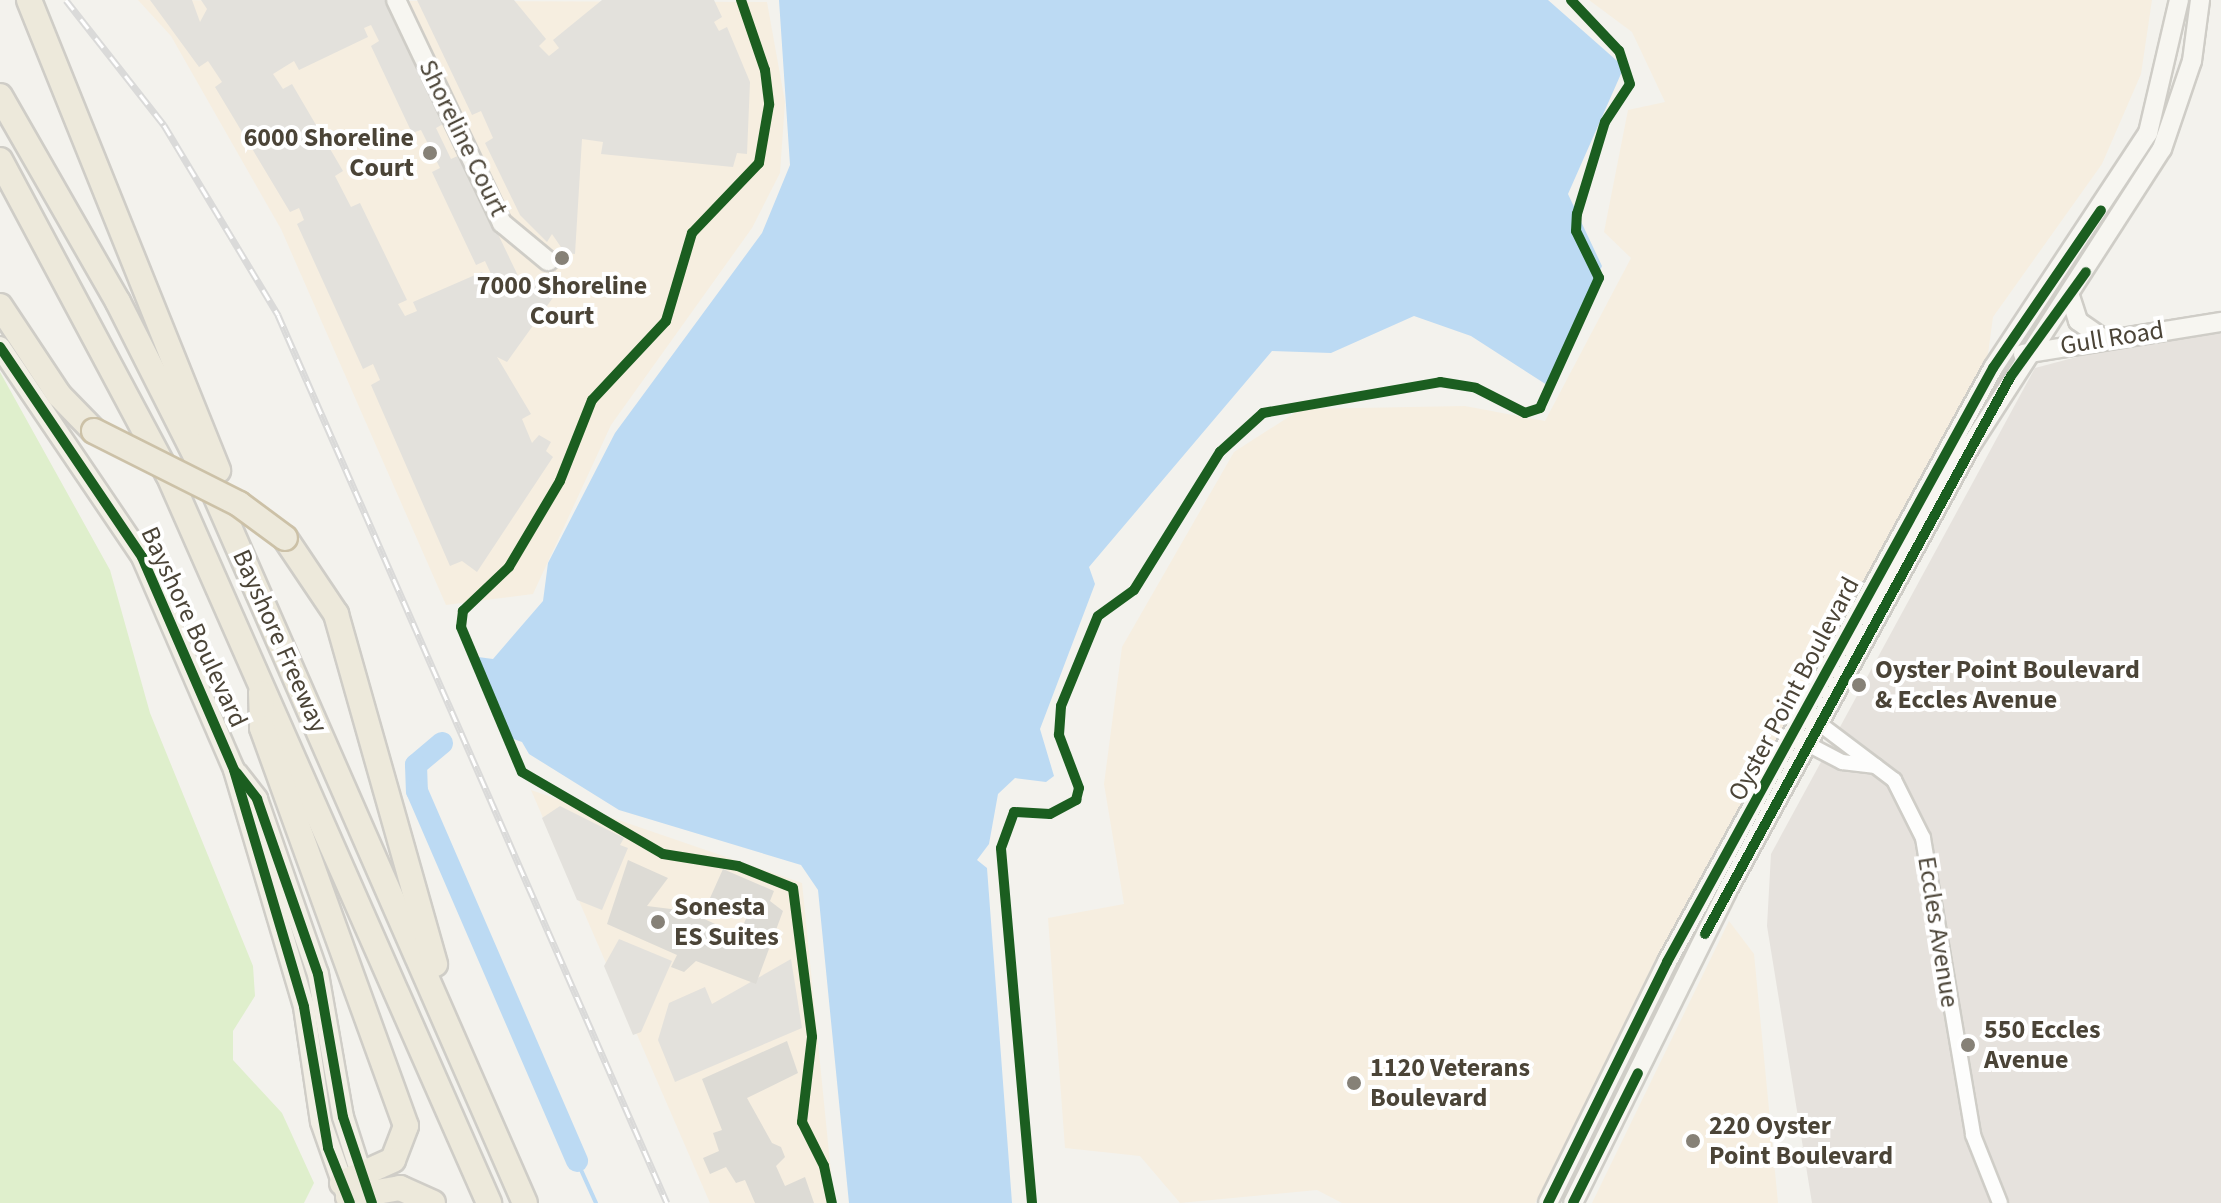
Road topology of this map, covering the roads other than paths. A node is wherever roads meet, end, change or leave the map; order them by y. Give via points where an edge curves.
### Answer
1 (29, 0) edge
2 (396, 0) edge
3 (2179, 0) edge
4 (2200, 0) edge
5 (0, 96) edge
6 (0, 160) edge
7 (548, 261) dead end
8 (2070, 296) junction
9 (0, 306) edge
10 (0, 322) edge
11 (2221, 322) edge
12 (2102, 338) junction
13 (0, 347) edge
14 (2005, 349) junction
15 (2026, 355) junction
16 (100, 488) junction
17 (235, 539) junction
18 (261, 683) junction
19 (1815, 720) junction
20 (1803, 742) junction
21 (1876, 766) junction
22 (456, 1044) junction
23 (476, 1171) junction
24 (356, 1192) edge
25 (433, 1203) edge
26 (477, 1203) edge
27 (489, 1203) edge
28 (525, 1203) edge
29 (1548, 1203) edge
30 (1573, 1203) edge
31 (2000, 1203) edge

1 - 17 highway via 210,447
2 - 7 street, Shoreline Court via 502,223
3 - 14 street, Oyster Point Boulevard via 2148,133
4 - 8 street, Oyster Point Boulevard via 2192,61 2162,149
5 - 17 highway, Bayshore Freeway via 118,302
6 - 18 highway, Bayshore Freeway via 145,427
8 - 12 street via 2078,321
8 - 15 street, Oyster Point Boulevard
9 - 22 highway, bridge via 59,395 94,431 239,504 285,538 319,582 339,623
10 - 16 main road, Bayshore Boulevard
11 - 12 street, Gull Road
12 - 15 street, Gull Road
13 - 16 main road, Bayshore Boulevard
14 - 15 street, Gull Road
14 - 19 street, Oyster Point Boulevard
15 - 19 street, Oyster Point Boulevard
16 - 24 main road, Bayshore Boulevard via 160,594 234,770 257,799 314,960
17 - 22 highway, Bayshore Freeway
18 - 23 highway, Bayshore Freeway
18 - 24 highway via 262,728 406,1126 393,1160
19 - 20 street, Oyster Point Boulevard
19 - 21 street, Eccles Avenue
20 - 21 street via 1842,762
20 - 29 street, Oyster Point Boulevard via 1667,962
20 - 30 street, Oyster Point Boulevard
21 - 31 street, Eccles Avenue via 1894,780 1923,838 1973,1135
22 - 28 highway, Bayshore Freeway
23 - 26 highway
23 - 27 highway, Bayshore Freeway
24 - 25 highway via 412,1190

